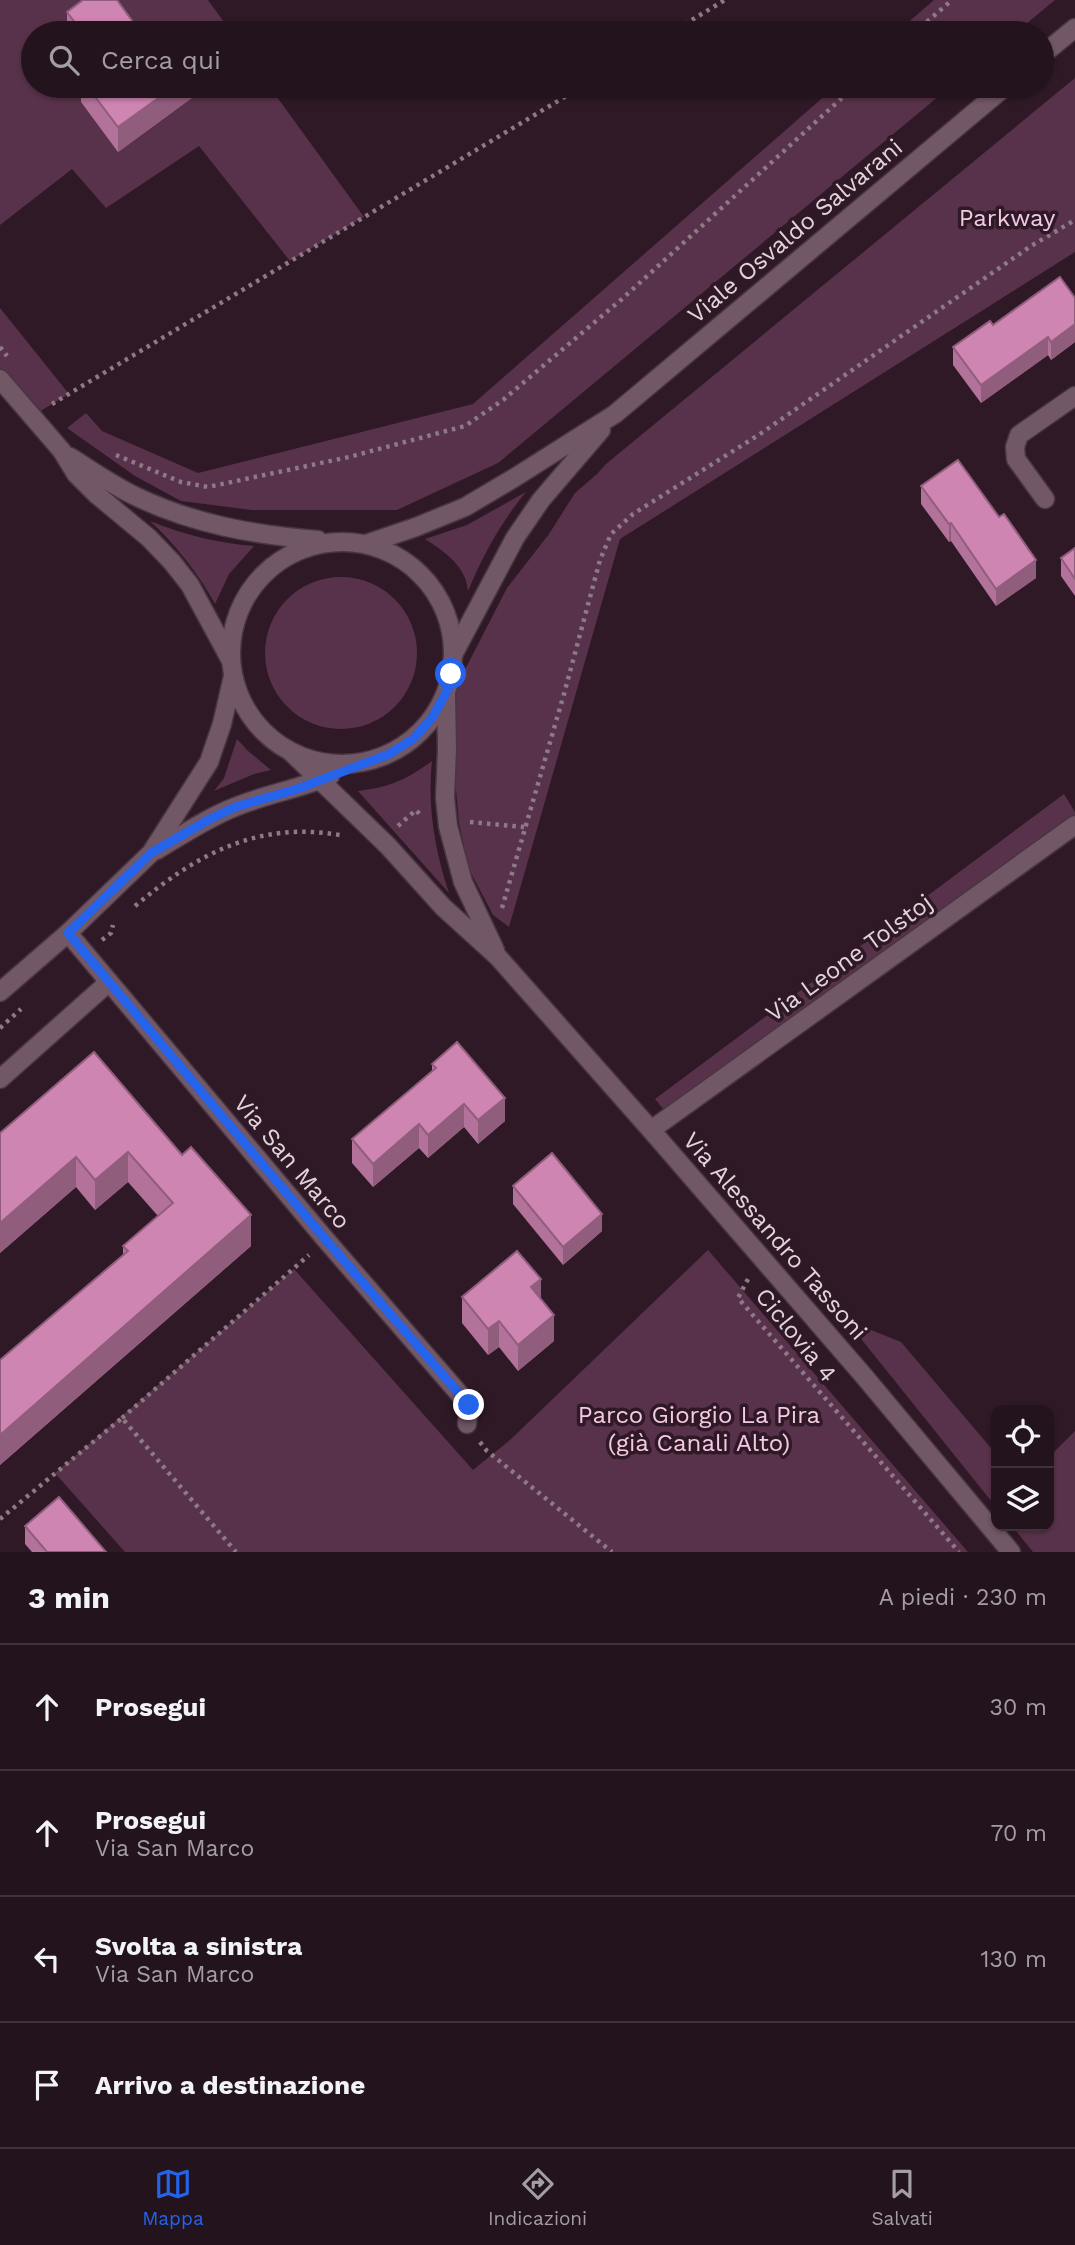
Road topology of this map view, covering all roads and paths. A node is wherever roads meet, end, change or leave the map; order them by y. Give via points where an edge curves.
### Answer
1 (725, 0) edge
2 (951, 0) edge
3 (690, 21) edge
4 (927, 21) edge
5 (1075, 27) edge
6 (1054, 45) edge
7 (563, 98) edge
8 (842, 98) edge
9 (992, 98) edge
10 (1075, 220) edge
11 (0, 379) edge
12 (1075, 396) edge
13 (54, 414) dead end
14 (615, 414) junction
15 (62, 452) junction
16 (104, 460) dead end
17 (1045, 499) dead end
18 (332, 541) junction
19 (366, 544) junction
20 (454, 654) junction
21 (232, 668) junction
22 (446, 693) junction
23 (292, 753) junction
24 (363, 762) junction
25 (320, 780) junction
26 (447, 820) junction
27 (1075, 825) edge
28 (524, 827) junction
29 (382, 841) junction
30 (151, 853) junction
31 (126, 913) dead end
32 (118, 920) dead end
33 (68, 933) junction
34 (86, 954) junction
35 (498, 957) junction
36 (109, 982) junction
37 (0, 992) edge
38 (28, 1003) dead end
39 (0, 1028) edge
40 (0, 1079) edge
41 (651, 1130) junction
42 (326, 1240) junction
43 (740, 1269) dead end
44 (122, 1418) junction
45 (467, 1424) joint
46 (0, 1519) edge
47 (236, 1552) edge
48 (612, 1552) edge
49 (959, 1552) edge
50 (1011, 1552) edge

1 - 3 path
2 - 4 path
5 - 6 street
7 - 13 path via 47,407
8 - 16 path via 622,299 503,400 465,426 208,487 181,482 116,455
9 - 14 street, Viale Osvaldo Salvarani
10 - 28 path via 760,434 633,514 611,534
11 - 15 street
12 - 17 street via 1019,435 1015,447 1016,459
14 - 19 street, Viale Osvaldo Salvarani via 465,507
14 - 20 street, Viale Osvaldo Salvarani via 515,538
15 - 18 street via 133,495 184,516 272,537
15 - 21 street via 76,474 172,562 190,585
18 - 19 street
18 - 21 street via 291,553 257,580 236,617
19 - 20 street via 395,554 432,588 450,624
20 - 22 street
21 - 23 street via 241,700 254,721 271,740
21 - 30 street via 222,724 209,762
22 - 24 street via 413,739 389,754
22 - 26 street, Via Alessandro Tassoni
23 - 24 street via 315,761
23 - 25 street, Via Alessandro Tassoni
24 - 25 street
25 - 29 street, Via Alessandro Tassoni
25 - 30 street via 235,807
26 - 28 path
26 - 29 path via 427,823 416,810
26 - 35 street, Via Alessandro Tassoni via 463,882
27 - 41 street, Via Leone Tolstoj
28 - 35 path via 498,918
29 - 31 path via 362,843 339,834 301,831 227,845 192,862
29 - 35 street, Via Alessandro Tassoni via 443,907
30 - 33 street
32 - 34 path via 111,933
33 - 34 street, Via San Marco
33 - 37 street
34 - 36 street, Via San Marco
35 - 41 street, Via Alessandro Tassoni
36 - 40 street
36 - 42 street, Via San Marco
38 - 39 path
41 - 50 street, Via Alessandro Tassoni
42 - 44 path
42 - 45 street, Via San Marco via 469,1405
43 - 49 path, Ciclovia 4 via 749,1280 738,1298
44 - 46 path
44 - 47 path
45 - 48 path via 487,1451

